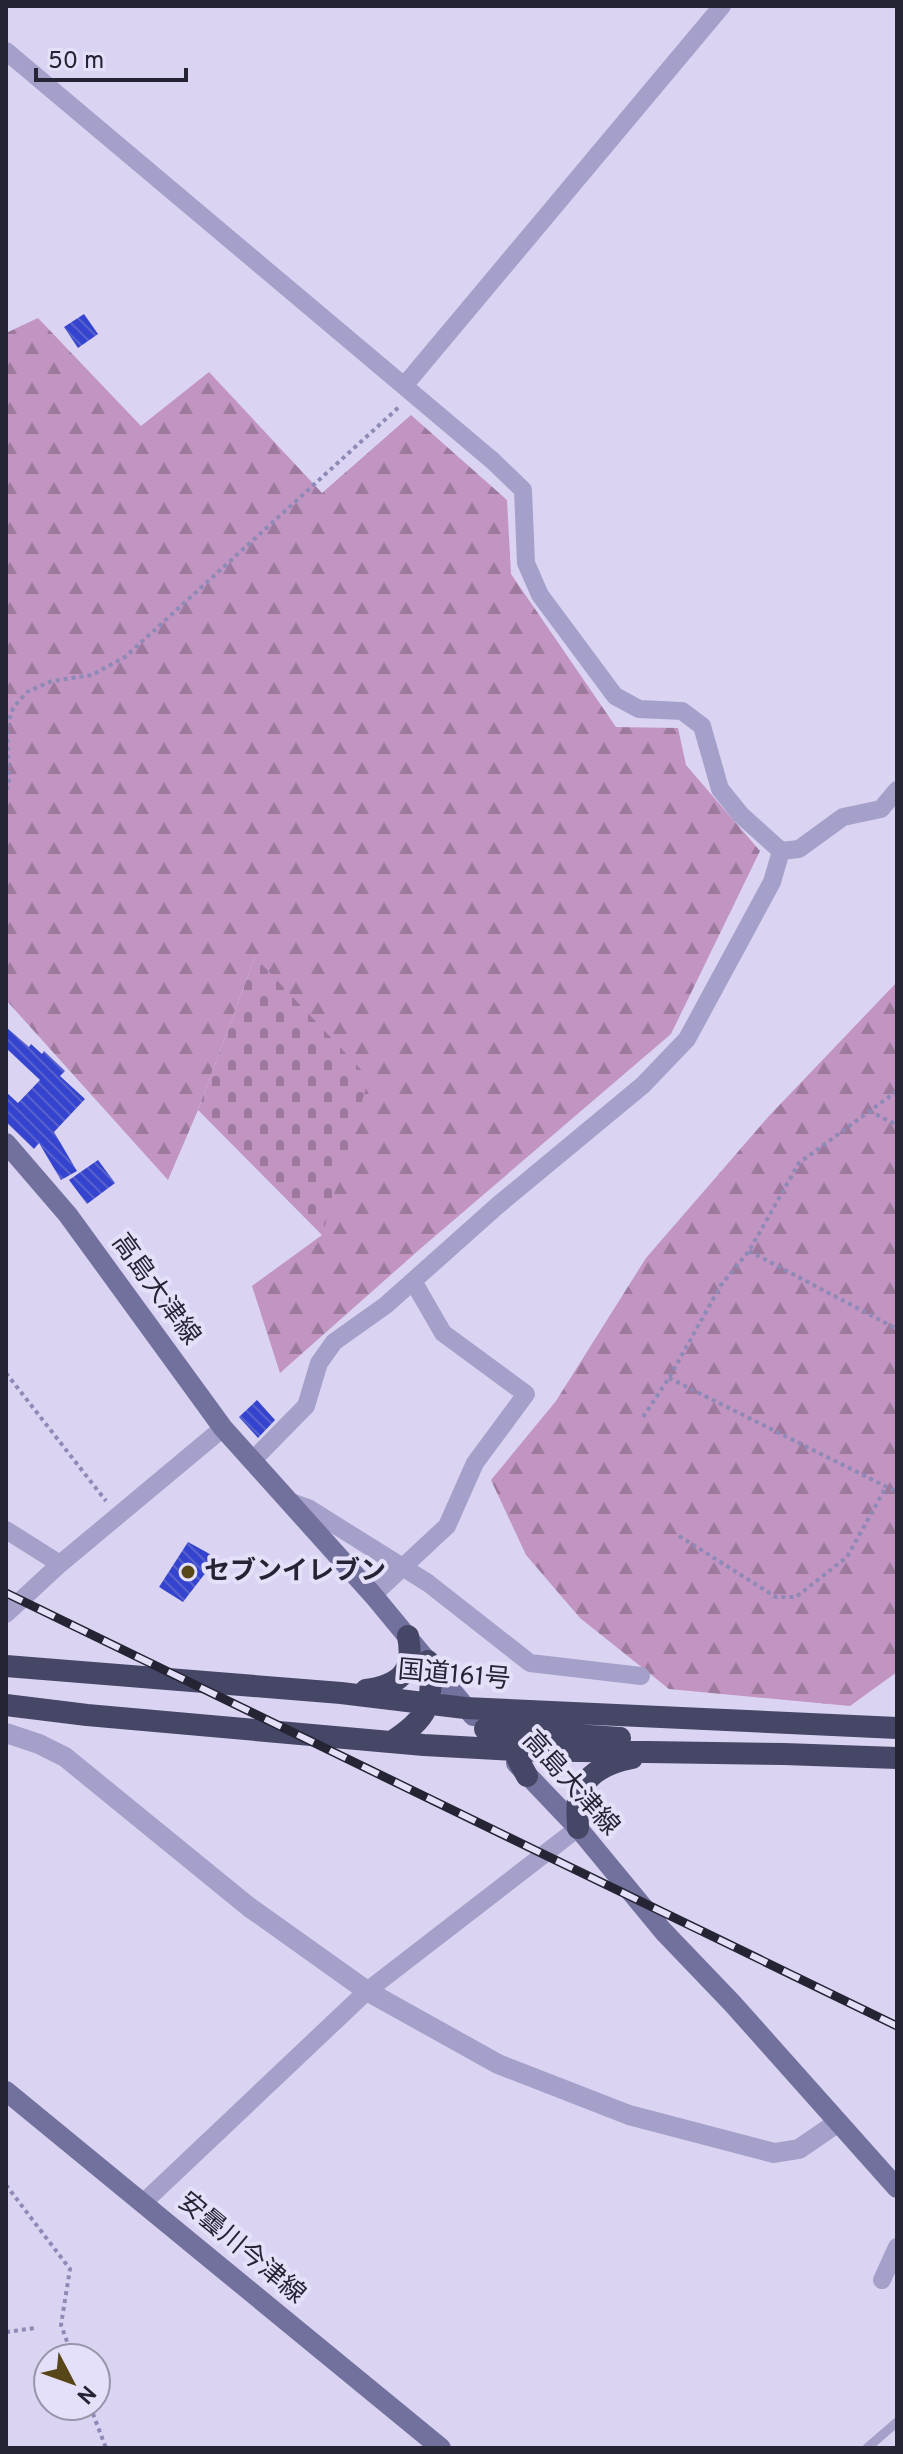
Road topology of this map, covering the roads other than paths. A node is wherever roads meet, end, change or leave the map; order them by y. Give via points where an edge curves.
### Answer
1 (722, 6) edge
2 (6, 51) edge
3 (409, 390) junction
4 (897, 790) edge
5 (889, 814) edge
6 (781, 851) junction
7 (6, 1143) edge
8 (413, 1281) junction
9 (223, 1428) junction
10 (252, 1461) junction
11 (291, 1502) junction
12 (6, 1530) edge
13 (60, 1564) junction
14 (402, 1567) junction
15 (373, 1595) junction
16 (6, 1614) edge
17 (408, 1636) junction
18 (428, 1661) junction
19 (6, 1666) edge
20 (641, 1676) dead end
21 (341, 1693) junction
22 (430, 1702) junction
23 (6, 1705) edge
24 (465, 1708) junction
25 (525, 1710) junction
26 (897, 1728) edge
27 (485, 1729) joint
28 (6, 1733) edge
29 (391, 1742) junction
30 (509, 1744) junction
31 (697, 1754) junction
32 (784, 1754) junction
33 (897, 1758) edge
34 (527, 1776) joint
35 (578, 1828) junction
36 (367, 1991) junction
37 (6, 2091) edge
38 (837, 2123) junction
39 (897, 2188) edge
40 (144, 2202) junction
41 (897, 2247) edge
42 (882, 2280) dead end
43 (897, 2422) edge
44 (441, 2448) edge
45 (867, 2448) edge

1 - 3 street
2 - 3 street
3 - 6 street via 523,490 526,563 535,584 615,696 639,709 682,711 702,726 720,789
4 - 5 street
5 - 6 street via 843,817 799,849
6 - 8 street via 772,882 687,1039 643,1085
7 - 9 main road, 高島大津線 via 68,1215
8 - 10 street via 334,1342 319,1363 306,1406
8 - 14 street via 443,1333 526,1394 475,1463 447,1526
9 - 10 main road, 高島大津線
9 - 13 street
10 - 11 main road, 高島大津線
11 - 14 street
11 - 15 main road, 高島大津線
12 - 13 street
13 - 16 street
14 - 15 street
14 - 20 street via 530,1663
15 - 17 main road, 高島大津線
17 - 18 main road, 高島大津線
17 - 21 highway via 409,1663 397,1679 385,1687
18 - 22 highway
18 - 24 main road, 高島大津線
19 - 21 highway, 国道161号
21 - 22 highway, 国道161号
22 - 24 highway, 国道161号
22 - 29 highway via 410,1730
23 - 29 highway
24 - 25 highway, 国道161号
24 - 27 main road, 高島大津線
25 - 26 highway, 国道161号
25 - 30 highway
27 - 30 highway
28 - 36 street via 65,1757 249,1907
29 - 30 highway
30 - 31 highway
30 - 32 highway via 733,1745
30 - 34 highway
31 - 32 highway
31 - 35 highway via 631,1759 603,1768 579,1794
32 - 33 highway
34 - 35 main road, 高島大津線
35 - 36 street
35 - 38 main road, 高島大津線 via 663,1931
36 - 38 street via 498,2064 629,2115 774,2153 799,2149
36 - 40 street
37 - 40 main road, 安曇川今津線
38 - 39 main road, 高島大津線
40 - 44 main road, 安曇川今津線
41 - 42 street
43 - 45 lane

